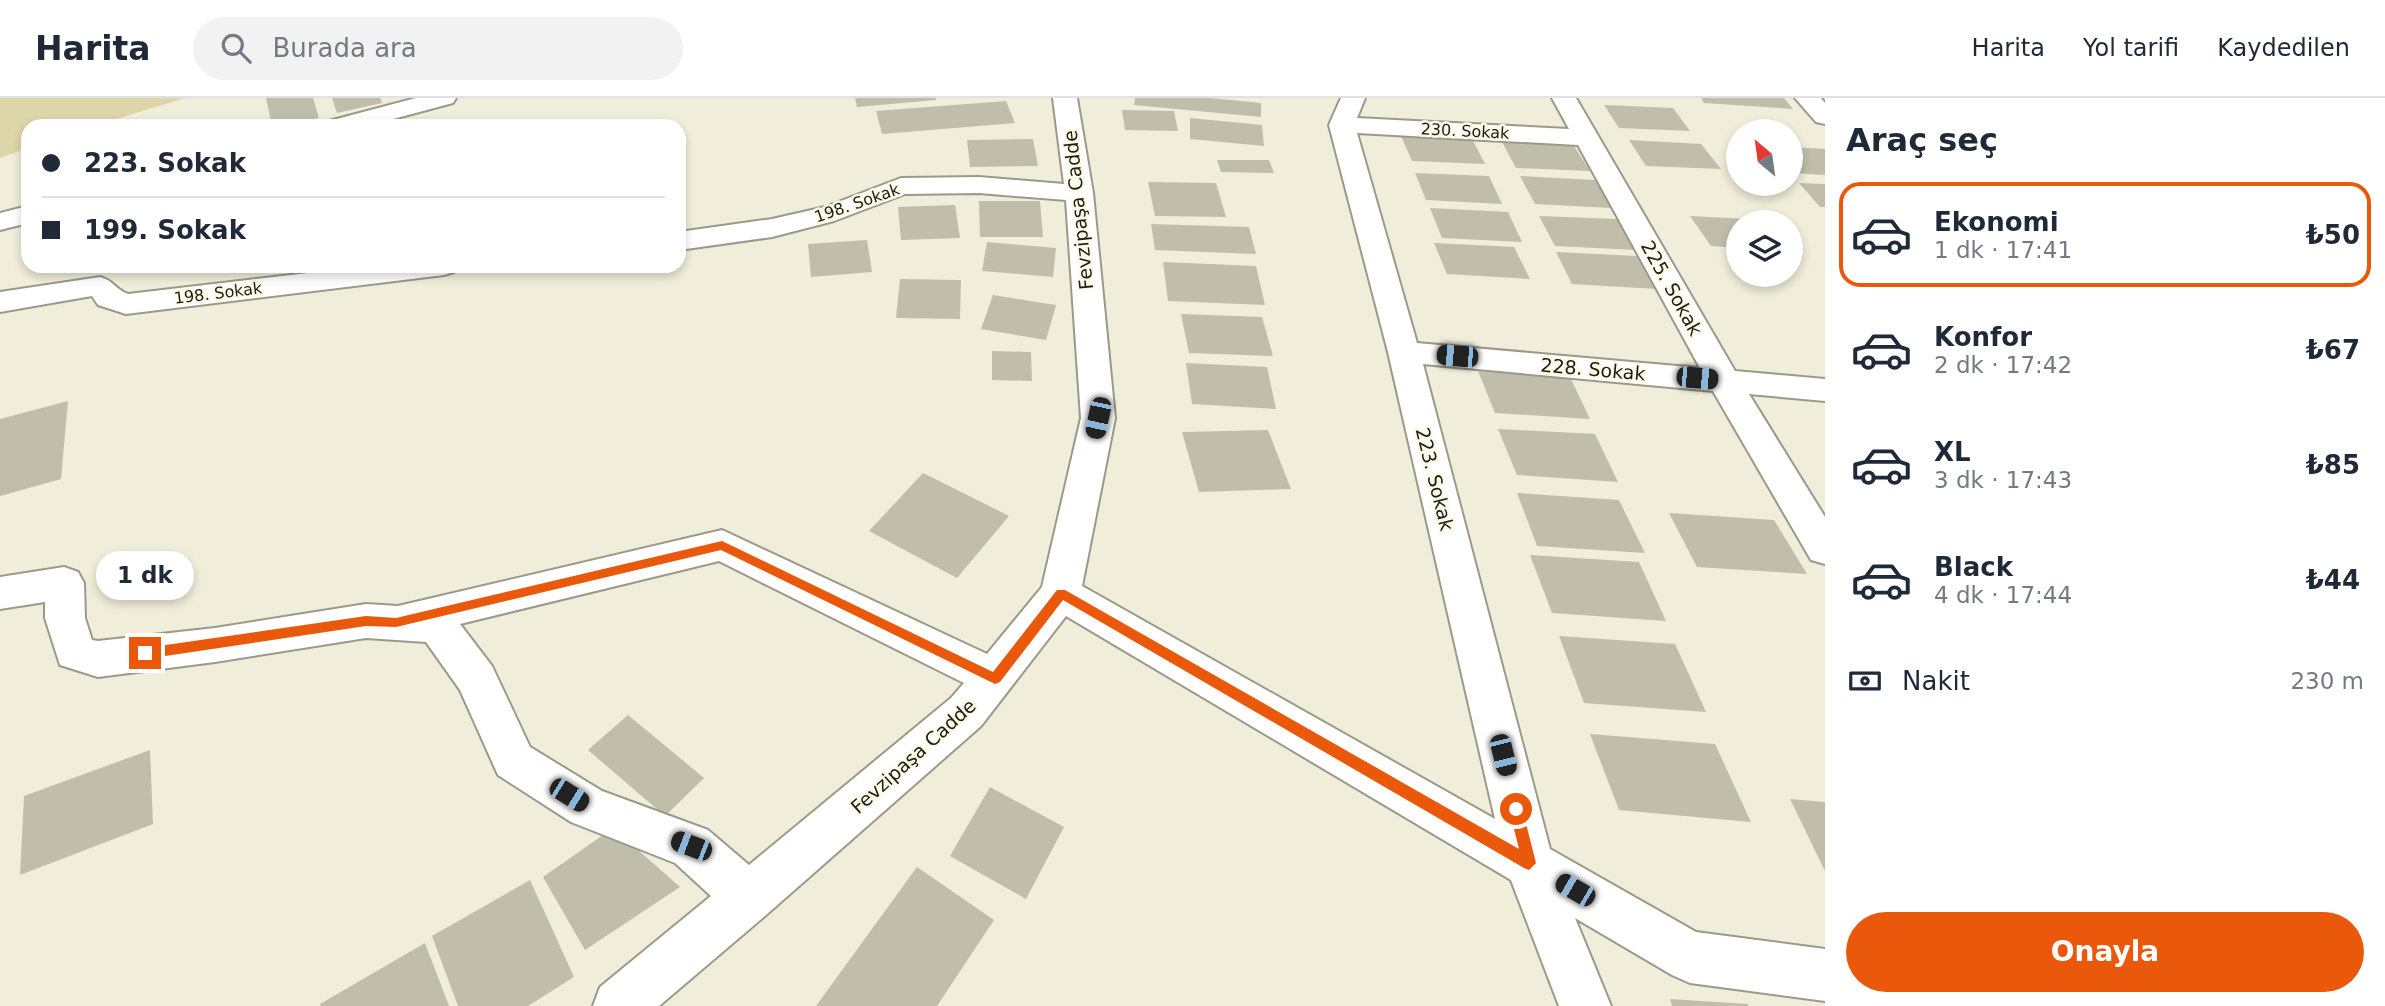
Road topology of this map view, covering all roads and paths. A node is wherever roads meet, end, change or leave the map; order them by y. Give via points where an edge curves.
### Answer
1 (444, 98) edge
2 (1065, 98) edge
3 (1564, 98) edge
4 (1807, 98) edge
5 (1348, 111) edge
6 (1825, 117) edge
7 (364, 119) edge
8 (1588, 138) junction
9 (1079, 193) junction
10 (21, 216) edge
11 (0, 222) edge
12 (686, 240) edge
13 (385, 273) edge
14 (0, 302) edge
15 (1404, 352) junction
16 (1724, 381) junction
17 (1825, 390) edge
18 (1825, 549) edge
19 (0, 593) edge
20 (1061, 593) junction
21 (396, 622) junction
22 (995, 678) junction
23 (1529, 863) junction
24 (749, 898) junction
25 (1825, 975) edge
26 (619, 1006) edge
27 (1585, 1006) edge

1 - 7 street
2 - 9 street, Fevzipaşa Cadde
3 - 8 street, 225. Sokak
4 - 6 street
5 - 8 street, 230. Sokak
5 - 15 street, 223. Sokak
8 - 16 street, 225. Sokak
9 - 12 street, 198. Sokak via 979,185 901,186 834,213 772,228
9 - 20 street, Fevzipaşa Cadde via 1098,418
10 - 11 street
13 - 14 street, 198. Sokak via 126,304 109,298 100,286
15 - 16 street, 228. Sokak
15 - 23 street, 223. Sokak
16 - 17 street, 228. Sokak
16 - 18 street, 225. Sokak
19 - 21 street via 64,583 65,618 75,653 98,659 366,621
20 - 22 street, Fevzipaşa Cadde
20 - 23 street
21 - 22 street via 722,545
21 - 24 street via 438,626 477,679 514,761 587,807 691,846
22 - 24 street, Fevzipaşa Cadde via 966,712
23 - 25 street via 1690,957
23 - 27 street, 223. Sokak
24 - 26 street, Fevzipaşa Cadde

